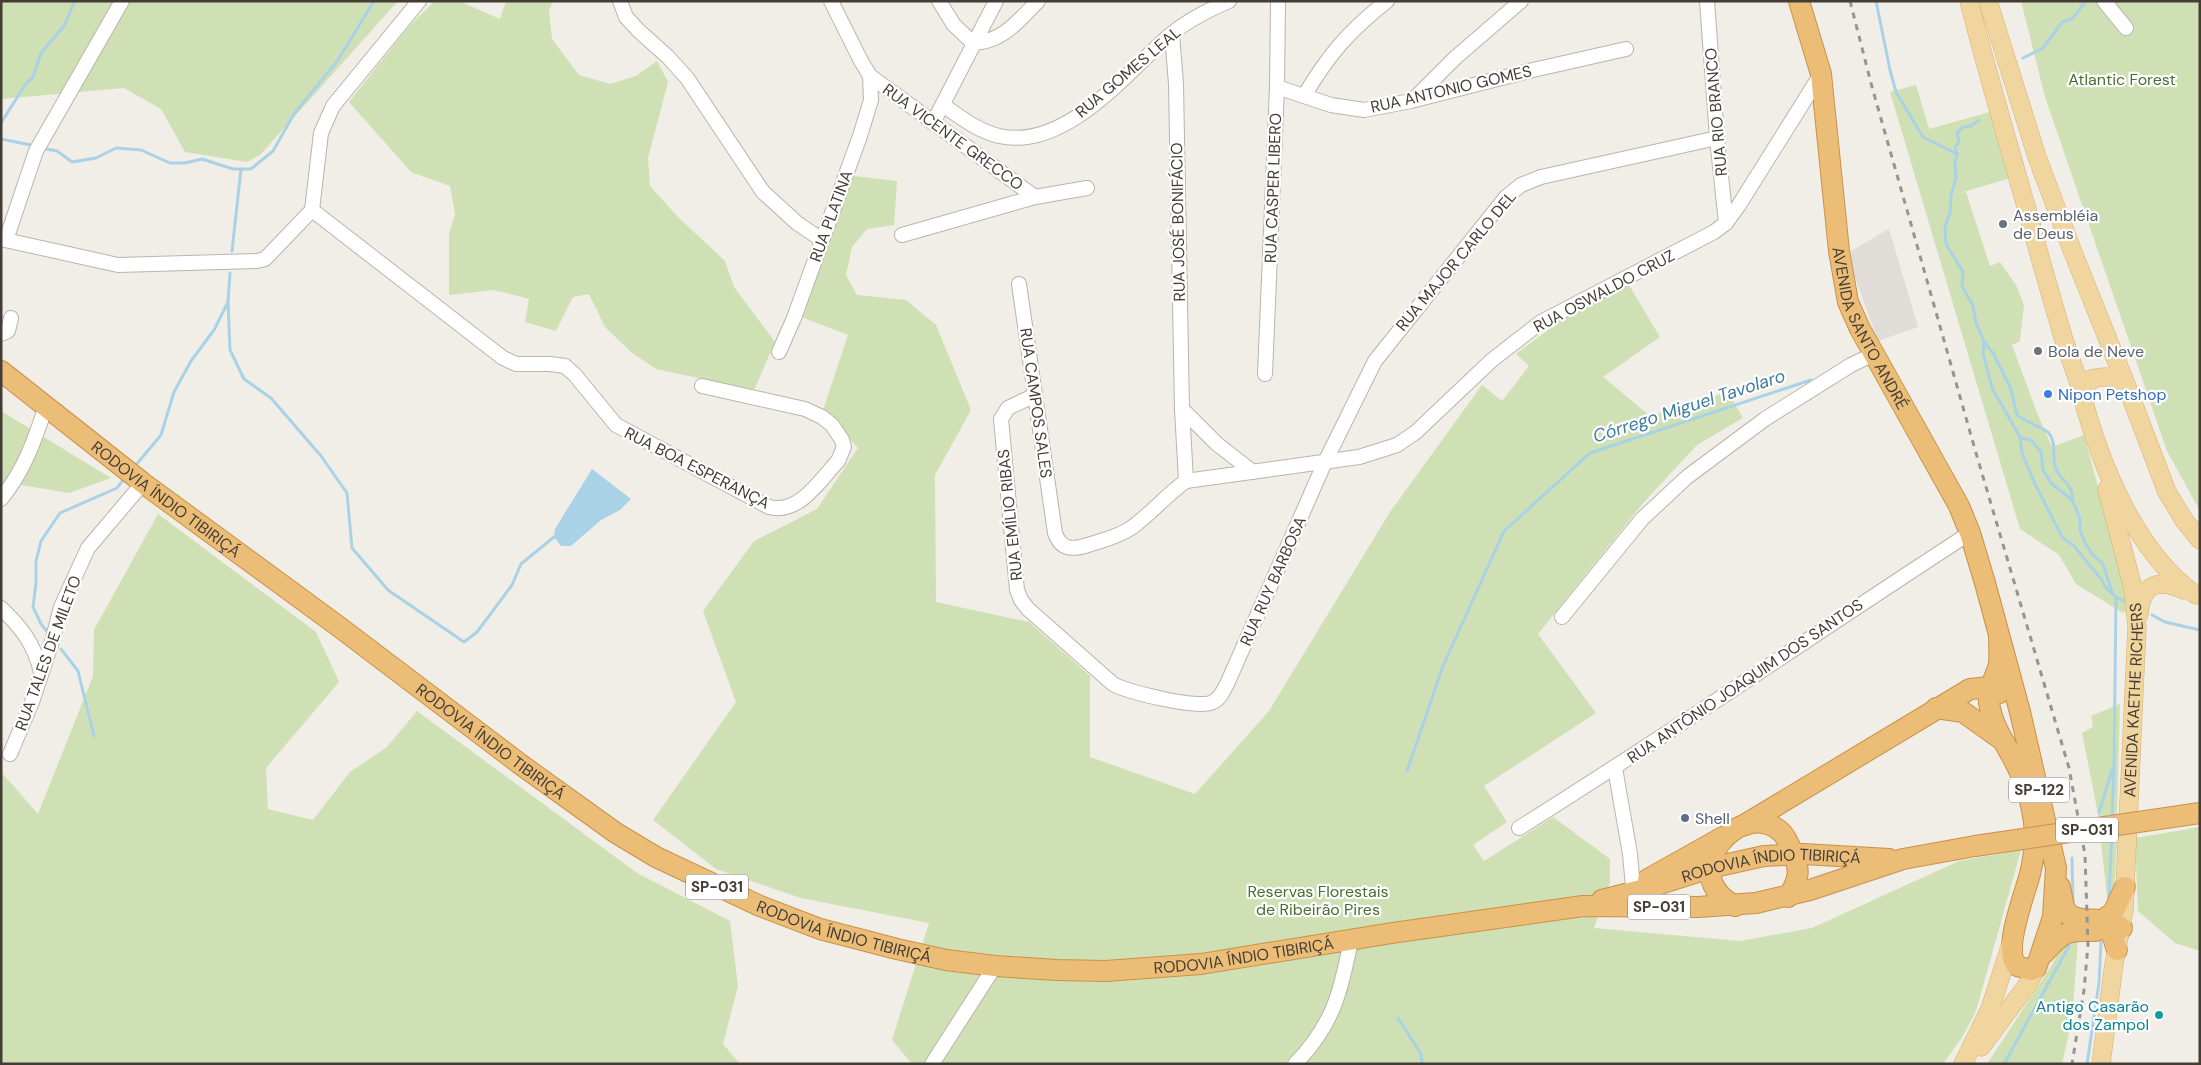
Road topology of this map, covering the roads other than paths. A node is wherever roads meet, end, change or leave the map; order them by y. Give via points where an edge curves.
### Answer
1 (122, 1) edge
2 (419, 1) edge
3 (620, 1) edge
4 (832, 1) edge
5 (939, 1) edge
6 (996, 1) edge
7 (1038, 1) edge
8 (1230, 1) edge
9 (1278, 1) edge
10 (1387, 1) edge
11 (1521, 1) edge
12 (1707, 1) edge
13 (1799, 1) edge
14 (1969, 1) edge
15 (1988, 1) edge
16 (2104, 1) edge
17 (1211, 5) edge
18 (2126, 28) dead end
19 (1172, 34) junction
20 (973, 43) junction
21 (1626, 49) dead end
22 (1821, 74) junction
23 (870, 76) junction
24 (1277, 87) junction
25 (1304, 96) junction
26 (1411, 101) junction
27 (943, 105) junction
28 (933, 123) junction
29 (1717, 138) junction
30 (1087, 188) dead end
31 (1035, 197) junction
32 (312, 210) junction
33 (1726, 223) junction
34 (902, 235) dead end
35 (4, 239) edge
36 (822, 240) junction
37 (1019, 284) dead end
38 (11, 318) dead end
39 (1, 334) edge
40 (779, 352) dead end
41 (1874, 354) junction
42 (1, 371) edge
43 (1265, 374) dead end
44 (702, 386) dead end
45 (2127, 386) junction
46 (1035, 395) junction
47 (2082, 395) junction
48 (46, 406) junction
49 (1182, 409) junction
50 (2092, 430) junction
51 (1325, 462) junction
52 (1254, 472) junction
53 (1186, 481) junction
54 (143, 483) junction
55 (1, 498) edge
56 (1970, 533) junction
57 (2200, 540) edge
58 (2198, 596) edge
59 (1, 608) edge
60 (1562, 616) dead end
61 (2137, 627) junction
62 (1999, 638) junction
63 (41, 672) junction
64 (1989, 687) junction
65 (1218, 698) joint
66 (1936, 708) junction
67 (2020, 712) junction
68 (1992, 716) junction
69 (2002, 740) junction
70 (10, 754) dead end
71 (1615, 768) junction
72 (1792, 795) junction
73 (2200, 813) edge
74 (1744, 826) junction
75 (1519, 828) dead end
76 (1726, 835) junction
77 (1789, 848) junction
78 (1903, 859) junction
79 (1731, 862) junction
80 (1710, 868) junction
81 (2056, 868) junction
82 (1632, 887) junction
83 (2125, 887) joint
84 (1714, 889) junction
85 (1788, 897) junction
86 (1583, 906) junction
87 (1735, 906) junction
88 (2111, 926) junction
89 (2012, 938) junction
90 (1351, 940) junction
91 (2117, 950) joint
92 (2039, 962) junction
93 (995, 966) junction
94 (932, 1064) edge
95 (1294, 1064) edge
96 (1962, 1064) edge
97 (1969, 1064) edge
98 (2101, 1064) edge

1 - 35 street via 36,151
2 - 32 street via 326,119 321,133
3 - 36 street via 626,16 639,31 687,78 763,192 778,208
4 - 23 street
5 - 20 street via 954,25
6 - 20 street
7 - 20 street via 1010,30 986,42
8 - 17 street, RUA GOMES LEAL
9 - 24 street, RUA CASPER LIBERO
10 - 25 street via 1350,32
11 - 26 street
12 - 29 street, RUA RIO BRANCO
13 - 22 highway, AVENIDA SANTO ANDRÉ
14 - 47 main road, AVENIDA KAETHE RICHERS via 2058,322
15 - 45 main road via 2038,157
16 - 18 street
17 - 19 street, RUA GOMES LEAL
19 - 27 street, RUA GOMES LEAL via 1090,108 1044,134 1001,136 982,130
19 - 49 street, RUA JOSÉ BONIFÁCIO via 1176,84
20 - 27 street
21 - 26 street, RUA ANTONIO GOMES
22 - 33 street, RUA OSWALDO CRUZ
22 - 41 highway, AVENIDA SANTO ANDRÉ via 1842,276 1848,302
23 - 28 street, RUA VICENTE GRECCO
23 - 36 street, RUA PLATINA via 871,100
24 - 25 street, RUA ANTONIO GOMES
24 - 43 street, RUA CASPER LIBERO
25 - 26 street, RUA ANTONIO GOMES via 1364,110
27 - 28 street
28 - 31 street, RUA VICENTE GRECCO
29 - 33 street, RUA RIO BRANCO
29 - 51 street, RUA MAJOR CARLO DEL via 1541,177 1521,185 1506,197 1379,355
30 - 31 street
31 - 34 street
32 - 35 street via 265,259 257,261 118,264
32 - 44 street, RUA BOA ESPERANÇA via 503,358 516,364 565,366 608,417 626,432 769,507 786,508 804,498 838,461 844,447 838,433 822,417 805,409
33 - 51 street, RUA OSWALDO CRUZ via 1691,245 1540,322 1492,360 1416,432 1397,445 1359,457
36 - 40 street, RUA PLATINA
37 - 46 street, RUA CAMPOS SALES
38 - 39 street via 8,331
41 - 56 highway, AVENIDA SANTO ANDRÉ via 1945,478
41 - 60 street via 1764,419 1687,478 1642,519
42 - 48 highway, RODOVIA ÍNDIO TIBIRIÇÁ / SP-031
45 - 47 main road via 2116,378 2100,377 2091,379
45 - 57 main road via 2167,492
46 - 53 street, RUA CAMPOS SALES via 1052,522 1057,538 1066,548 1117,536
46 - 65 street, RUA EMÍLIO RIBAS via 1008,408 1001,419 1017,590 1021,600 1097,672 1119,687 1196,705 1212,703
47 - 50 main road, AVENIDA KAETHE RICHERS
48 - 54 highway, RODOVIA ÍNDIO TIBIRIÇÁ / SP-031
48 - 55 street via 34,444
49 - 52 street via 1217,444
49 - 53 street, RUA JOSÉ BONIFÁCIO
50 - 58 main road, AVENIDA KAETHE RICHERS via 2126,510 2171,574
50 - 61 main road, AVENIDA KAETHE RICHERS via 2133,588
51 - 52 street, RUA OSWALDO CRUZ
51 - 65 street, RUA RUY BARBOSA
52 - 53 street, RUA OSWALDO CRUZ
54 - 63 street, RUA TALES DE MILETO via 88,548 61,607
54 - 93 highway, RODOVIA ÍNDIO TIBIRIÇÁ / SP-031 via 520,764 616,833 656,857 760,906 820,929 897,950
56 - 62 highway, AVENIDA SANTO ANDRÉ
56 - 71 street, RUA ANTÔNIO JOAQUIM DOS SANTOS
58 - 61 main road via 2166,584 2151,587 2142,598
59 - 63 street via 30,642
61 - 83 main road, AVENIDA KAETHE RICHERS
62 - 64 highway, AVENIDA SANTO ANDRÉ via 1999,665
62 - 67 highway, AVENIDA SANTO ANDRÉ
63 - 70 street, RUA TALES DE MILETO
64 - 66 highway via 1970,689
64 - 67 highway
64 - 68 highway, SP-122
66 - 69 highway via 1963,712
66 - 72 highway
67 - 68 highway via 2005,705 1997,707
67 - 81 highway, SP-122
68 - 69 highway, SP-122
69 - 89 highway, SP-122 via 2024,783 2035,838 2030,873
71 - 75 street, RUA ANTÔNIO JOAQUIM DOS SANTOS
71 - 82 street via 1630,854 1638,872
72 - 74 highway
72 - 77 highway via 1782,810
73 - 78 highway, RODOVIA ÍNDIO TIBIRIÇÁ / SP-031, bridge
74 - 76 highway
74 - 77 highway via 1764,824
76 - 80 highway via 1712,856
76 - 82 highway
77 - 78 highway, RODOVIA ÍNDIO TIBIRIÇÁ / SP-031 via 1820,854
77 - 79 highway, RODOVIA ÍNDIO TIBIRIÇÁ / SP-031
77 - 85 highway via 1796,884
78 - 85 highway, RODOVIA ÍNDIO TIBIRIÇÁ / SP-031
79 - 80 highway, RODOVIA ÍNDIO TIBIRIÇÁ / SP-031
79 - 84 highway via 1719,874
80 - 82 highway, RODOVIA ÍNDIO TIBIRIÇÁ / SP-031 via 1641,890
80 - 84 highway
81 - 88 highway via 2068,915
81 - 92 highway, SP-122 via 2053,917
82 - 86 highway, RODOVIA ÍNDIO TIBIRIÇÁ / SP-031
83 - 88 highway via 2113,913
84 - 87 highway
85 - 87 highway, RODOVIA ÍNDIO TIBIRIÇÁ / SP-031
86 - 87 highway, RODOVIA ÍNDIO TIBIRIÇÁ / SP-031
86 - 90 highway, RODOVIA ÍNDIO TIBIRIÇÁ / SP-031
88 - 91 highway
88 - 92 highway via 2068,931 2055,940
89 - 92 highway via 2014,962 2031,970
89 - 96 main road, SP-122 via 1990,1009
90 - 93 highway, RODOVIA ÍNDIO TIBIRIÇÁ / SP-031 via 1160,968 1106,971
90 - 95 street via 1341,990 1325,1027
91 - 98 main road
92 - 97 main road, SP-122 via 2028,984
93 - 94 street

